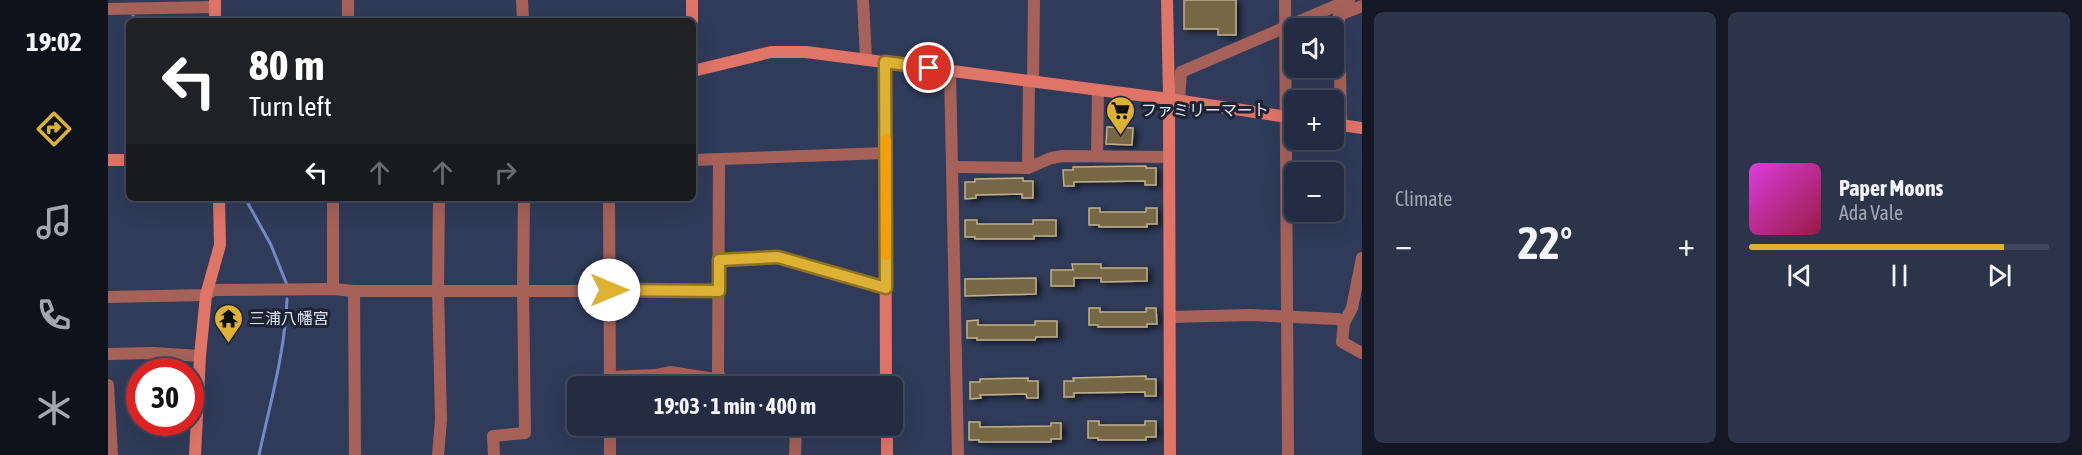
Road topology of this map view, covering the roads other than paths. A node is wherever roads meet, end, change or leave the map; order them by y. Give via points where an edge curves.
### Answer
1 (348, 0) edge
2 (522, 0) edge
3 (692, 0) edge
4 (863, 0) edge
5 (1034, 0) edge
6 (1167, 0) edge
7 (1285, 0) edge
8 (1349, 0) edge
9 (215, 4) edge
10 (1362, 6) edge
11 (108, 9) edge
12 (348, 18) edge
13 (523, 18) edge
14 (692, 18) edge
15 (1285, 18) edge
16 (1306, 18) edge
17 (1284, 27) edge
18 (866, 59) junction
19 (885, 62) junction
20 (696, 70) edge
21 (950, 71) junction
22 (1031, 82) junction
23 (1098, 90) junction
24 (1338, 90) edge
25 (1174, 100) junction
26 (1284, 116) edge
27 (1344, 125) edge
28 (1362, 128) edge
29 (1290, 150) edge
30 (886, 153) junction
31 (1097, 156) junction
32 (1169, 157) junction
33 (108, 160) edge
34 (126, 160) edge
35 (696, 160) edge
36 (719, 160) junction
37 (953, 167) junction
38 (1028, 168) junction
39 (219, 201) edge
40 (333, 201) edge
41 (439, 201) edge
42 (524, 201) edge
43 (609, 201) edge
44 (1362, 258) edge
45 (719, 260) junction
46 (886, 288) junction
47 (333, 289) junction
48 (438, 290) junction
49 (523, 290) junction
50 (609, 290) junction
51 (354, 291) junction
52 (719, 291) junction
53 (206, 295) junction
54 (108, 297) edge
55 (1357, 309) edge
56 (1170, 317) junction
57 (1286, 317) junction
58 (1344, 323) junction
59 (1362, 353) edge
60 (108, 354) edge
61 (200, 356) junction
62 (610, 376) edge
63 (649, 376) edge
64 (689, 376) edge
65 (719, 376) edge
66 (886, 376) edge
67 (108, 385) edge
68 (610, 436) edge
69 (796, 436) edge
70 (887, 436) edge
71 (112, 455) edge
72 (195, 455) edge
73 (355, 455) edge
74 (438, 455) edge
75 (494, 455) edge
76 (610, 455) edge
77 (795, 455) edge
78 (887, 455) edge
79 (958, 455) edge
80 (1170, 455) edge
81 (1288, 455) edge

1 - 12 street
2 - 13 street
3 - 14 street
4 - 18 street
5 - 22 street
6 - 25 street
7 - 15 street
8 - 16 street
9 - 11 street
10 - 24 street via 1340,15
17 - 25 street via 1181,72
18 - 19 street
18 - 20 street via 771,52
19 - 21 street
19 - 30 street
21 - 22 street
21 - 37 street
22 - 23 street
22 - 38 street
23 - 25 street
23 - 31 street
25 - 26 street
25 - 32 street
27 - 28 street
29 - 57 street
30 - 36 street
30 - 46 street
31 - 32 street
31 - 38 street via 1051,158
32 - 56 street
33 - 34 street
35 - 36 street
36 - 45 street
37 - 38 street
37 - 79 street
39 - 53 street via 220,244
40 - 47 street
41 - 48 street
42 - 49 street
43 - 50 street
44 - 55 street
45 - 46 street via 778,257
45 - 52 street
46 - 66 street
47 - 51 street
47 - 53 street via 213,290
48 - 49 street
48 - 51 street
48 - 74 street
49 - 50 street
49 - 75 street via 525,433 493,436
50 - 52 street
50 - 62 street
51 - 73 street
52 - 65 street
53 - 54 street
53 - 61 street
55 - 58 street
56 - 57 street
56 - 80 street
57 - 58 street via 1338,319
57 - 81 street
58 - 59 street via 1342,342
60 - 61 street
61 - 72 street
63 - 64 street via 670,372
67 - 71 street
68 - 76 street
69 - 77 street
70 - 78 street

